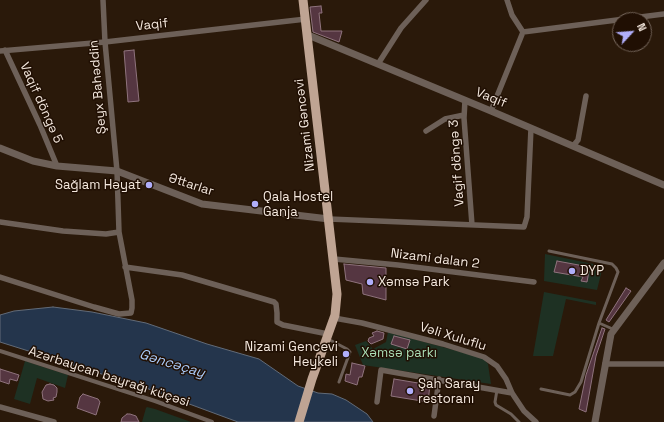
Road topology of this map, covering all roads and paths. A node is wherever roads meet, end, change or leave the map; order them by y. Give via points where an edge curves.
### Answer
1 (103, 0) edge
2 (303, 0) edge
3 (426, 0) edge
4 (507, 0) edge
5 (664, 14) edge
6 (306, 19) junction
7 (523, 32) junction
8 (308, 35) junction
9 (105, 42) junction
10 (2, 51) edge
11 (378, 64) junction
12 (586, 96) dead end
13 (465, 100) junction
14 (491, 111) junction
15 (464, 115) junction
16 (531, 128) junction
17 (426, 131) dead end
18 (573, 146) junction
19 (0, 148) edge
20 (57, 166) junction
21 (117, 171) junction
22 (664, 185) edge
23 (329, 219) junction
24 (0, 222) edge
25 (472, 225) junction
26 (119, 232) junction
27 (549, 251) dead end
28 (334, 259) junction
29 (664, 263) edge
30 (125, 267) junction
31 (0, 277) edge
32 (534, 282) dead end
33 (334, 318) junction
34 (599, 323) junction
35 (615, 330) junction
36 (327, 336) junction
37 (0, 351) edge
38 (605, 364) junction
39 (664, 364) edge
40 (438, 379) junction
41 (339, 382) dead end
42 (541, 388) dead end
43 (497, 390) junction
44 (512, 393) junction
45 (377, 402) dead end
46 (0, 407) edge
47 (434, 416) dead end
48 (54, 422) edge
49 (212, 422) edge
50 (299, 422) edge
51 (519, 422) edge
52 (536, 422) edge
53 (595, 422) edge

1 - 9 street, Şeyx Bahəddin
2 - 6 main road, Nizami Gəncəvi
3 - 11 street via 401,28
4 - 7 street via 512,15
5 - 7 street
6 - 8 main road, Nizami Gəncəvi
6 - 9 street, Vaqif
7 - 14 street
8 - 11 street, Vaqif
8 - 23 main road, Nizami Gəncəvi
9 - 10 street, Vaqif
9 - 21 street, Şeyx Bahəddin
10 - 20 street, Vaqif döngə 5 via 40,125
11 - 13 street, Vaqif
12 - 18 street via 578,140
13 - 14 street, Vaqif
13 - 15 street, Vagif döngə 3
14 - 16 street, Vaqif
15 - 17 street via 444,119
15 - 25 street, Vagif döngə 3
16 - 18 street, Vaqif
16 - 25 street, Əttarlar via 527,217 524,227
18 - 22 street, Vaqif
19 - 20 street, Əttarlar via 33,161
20 - 21 street, Əttarlar
21 - 23 street, Əttarlar via 202,204
21 - 26 street, Şeyx Bahəddin
23 - 25 street, Əttarlar
23 - 28 main road, Nizami Gəncəvi
24 - 26 street via 63,231 106,234
26 - 30 street, Şeyx Bahəddin
27 - 34 lane via 612,264 616,268 618,272
28 - 32 street, Nizami dalan 2
28 - 33 main road, Nizami Gəncəvi via 337,294
29 - 35 street
30 - 31 street, Şeyx Bahəddin via 131,313 119,314
30 - 36 street via 182,275 274,302 276,322 317,331
33 - 36 main road, Nizami Gəncəvi
33 - 44 street, Vəli Xuluflu via 443,344 484,357 497,366
34 - 35 lane
34 - 42 lane via 576,392 570,395
35 - 38 street via 611,334
36 - 41 lane via 350,352
36 - 50 main road
37 - 49 street, Azərbaycan bayrağı küçəsi
38 - 39 street
38 - 53 street
40 - 43 street
40 - 45 street via 381,370
40 - 47 street
43 - 44 street
43 - 51 lane via 496,405
44 - 52 street, Vəli Xuluflu via 524,411
46 - 48 street

